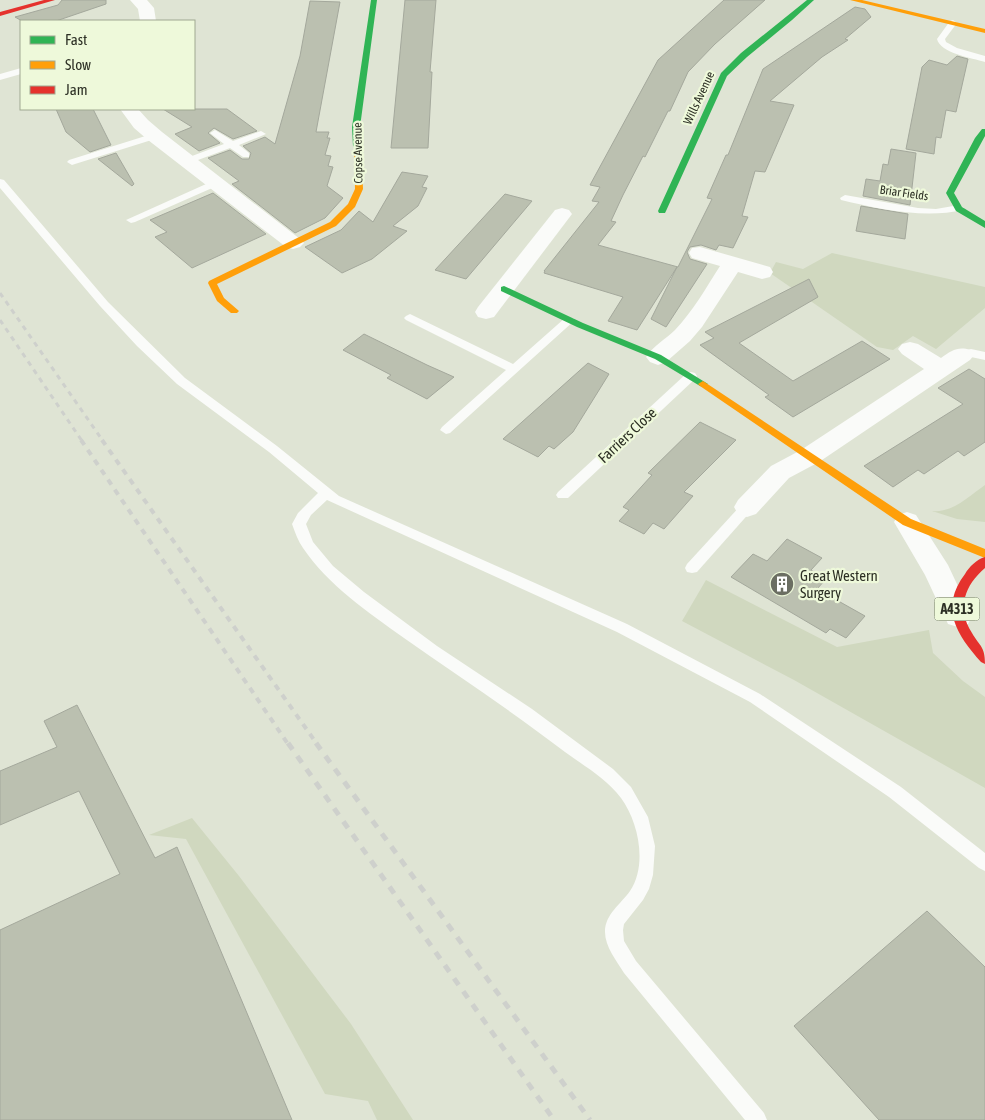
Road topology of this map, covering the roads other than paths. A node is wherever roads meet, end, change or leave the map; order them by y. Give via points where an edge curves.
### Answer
1 (52, 0) edge
2 (138, 0) edge
3 (374, 0) edge
4 (811, 0) edge
5 (853, 0) edge
6 (0, 14) edge
7 (148, 20) edge
8 (953, 24) junction
9 (985, 32) edge
10 (985, 60) edge
11 (20, 71) edge
12 (0, 77) edge
13 (130, 110) edge
14 (985, 131) edge
15 (215, 133) dead end
16 (261, 134) dead end
17 (155, 136) junction
18 (230, 145) junction
19 (246, 155) dead end
20 (186, 161) junction
21 (72, 162) dead end
22 (0, 182) edge
23 (215, 183) junction
24 (845, 198) dead end
25 (959, 208) junction
26 (662, 211) dead end
27 (562, 214) dead end
28 (131, 220) dead end
29 (985, 224) edge
30 (293, 243) junction
31 (700, 253) dead end
32 (733, 263) junction
33 (762, 272) dead end
34 (504, 289) junction
35 (234, 311) dead end
36 (486, 312) dead end
37 (410, 318) dead end
38 (569, 320) junction
39 (910, 349) dead end
40 (974, 355) edge
41 (658, 357) junction
42 (514, 369) junction
43 (941, 369) junction
44 (691, 376) junction
45 (446, 430) dead end
46 (810, 456) junction
47 (326, 493) junction
48 (563, 495) dead end
49 (747, 507) joint
50 (907, 522) junction
51 (985, 554) edge
52 (985, 561) edge
53 (692, 568) dead end
54 (958, 616) junction
55 (985, 659) edge
56 (985, 863) edge
57 (756, 1120) edge

1 - 6 street
2 - 7 street via 146,8
3 - 30 street, Copse Avenue via 356,127 359,189 352,205 337,220
4 - 26 street, Wills Avenue via 798,14 736,61 724,75
5 - 8 street
8 - 9 street
8 - 10 lane via 941,39 942,43
11 - 12 lane
13 - 17 street
14 - 25 street, Briar Fields via 950,193 952,202
15 - 18 lane
16 - 18 lane
17 - 20 street
17 - 21 lane
18 - 19 lane
18 - 20 lane
20 - 23 street
22 - 47 lane via 104,304 181,381
23 - 28 lane
23 - 30 street
24 - 25 lane, Briar Fields via 918,211
25 - 29 street
27 - 34 street
30 - 35 street, Copse Avenue via 212,283 220,298
31 - 32 street
32 - 33 street
32 - 41 street via 694,322
34 - 36 street
34 - 38 street
37 - 42 lane
38 - 41 street
38 - 42 lane
39 - 43 street
40 - 43 street
41 - 44 street
42 - 45 lane
43 - 46 street
44 - 46 street
44 - 48 lane, Farriers Close
46 - 49 street via 780,472
46 - 50 street
47 - 56 lane via 365,514 622,628 754,698 895,792
47 - 57 lane via 309,508 299,520 299,525 309,546 341,581 372,608 526,714 616,782 631,800 646,836 645,874 640,890 619,915 614,932 617,946 630,967
49 - 53 lane
50 - 51 street
50 - 54 street via 938,572
52 - 54 street, A4313 via 970,572 960,587
54 - 55 street, A4313 via 966,635

